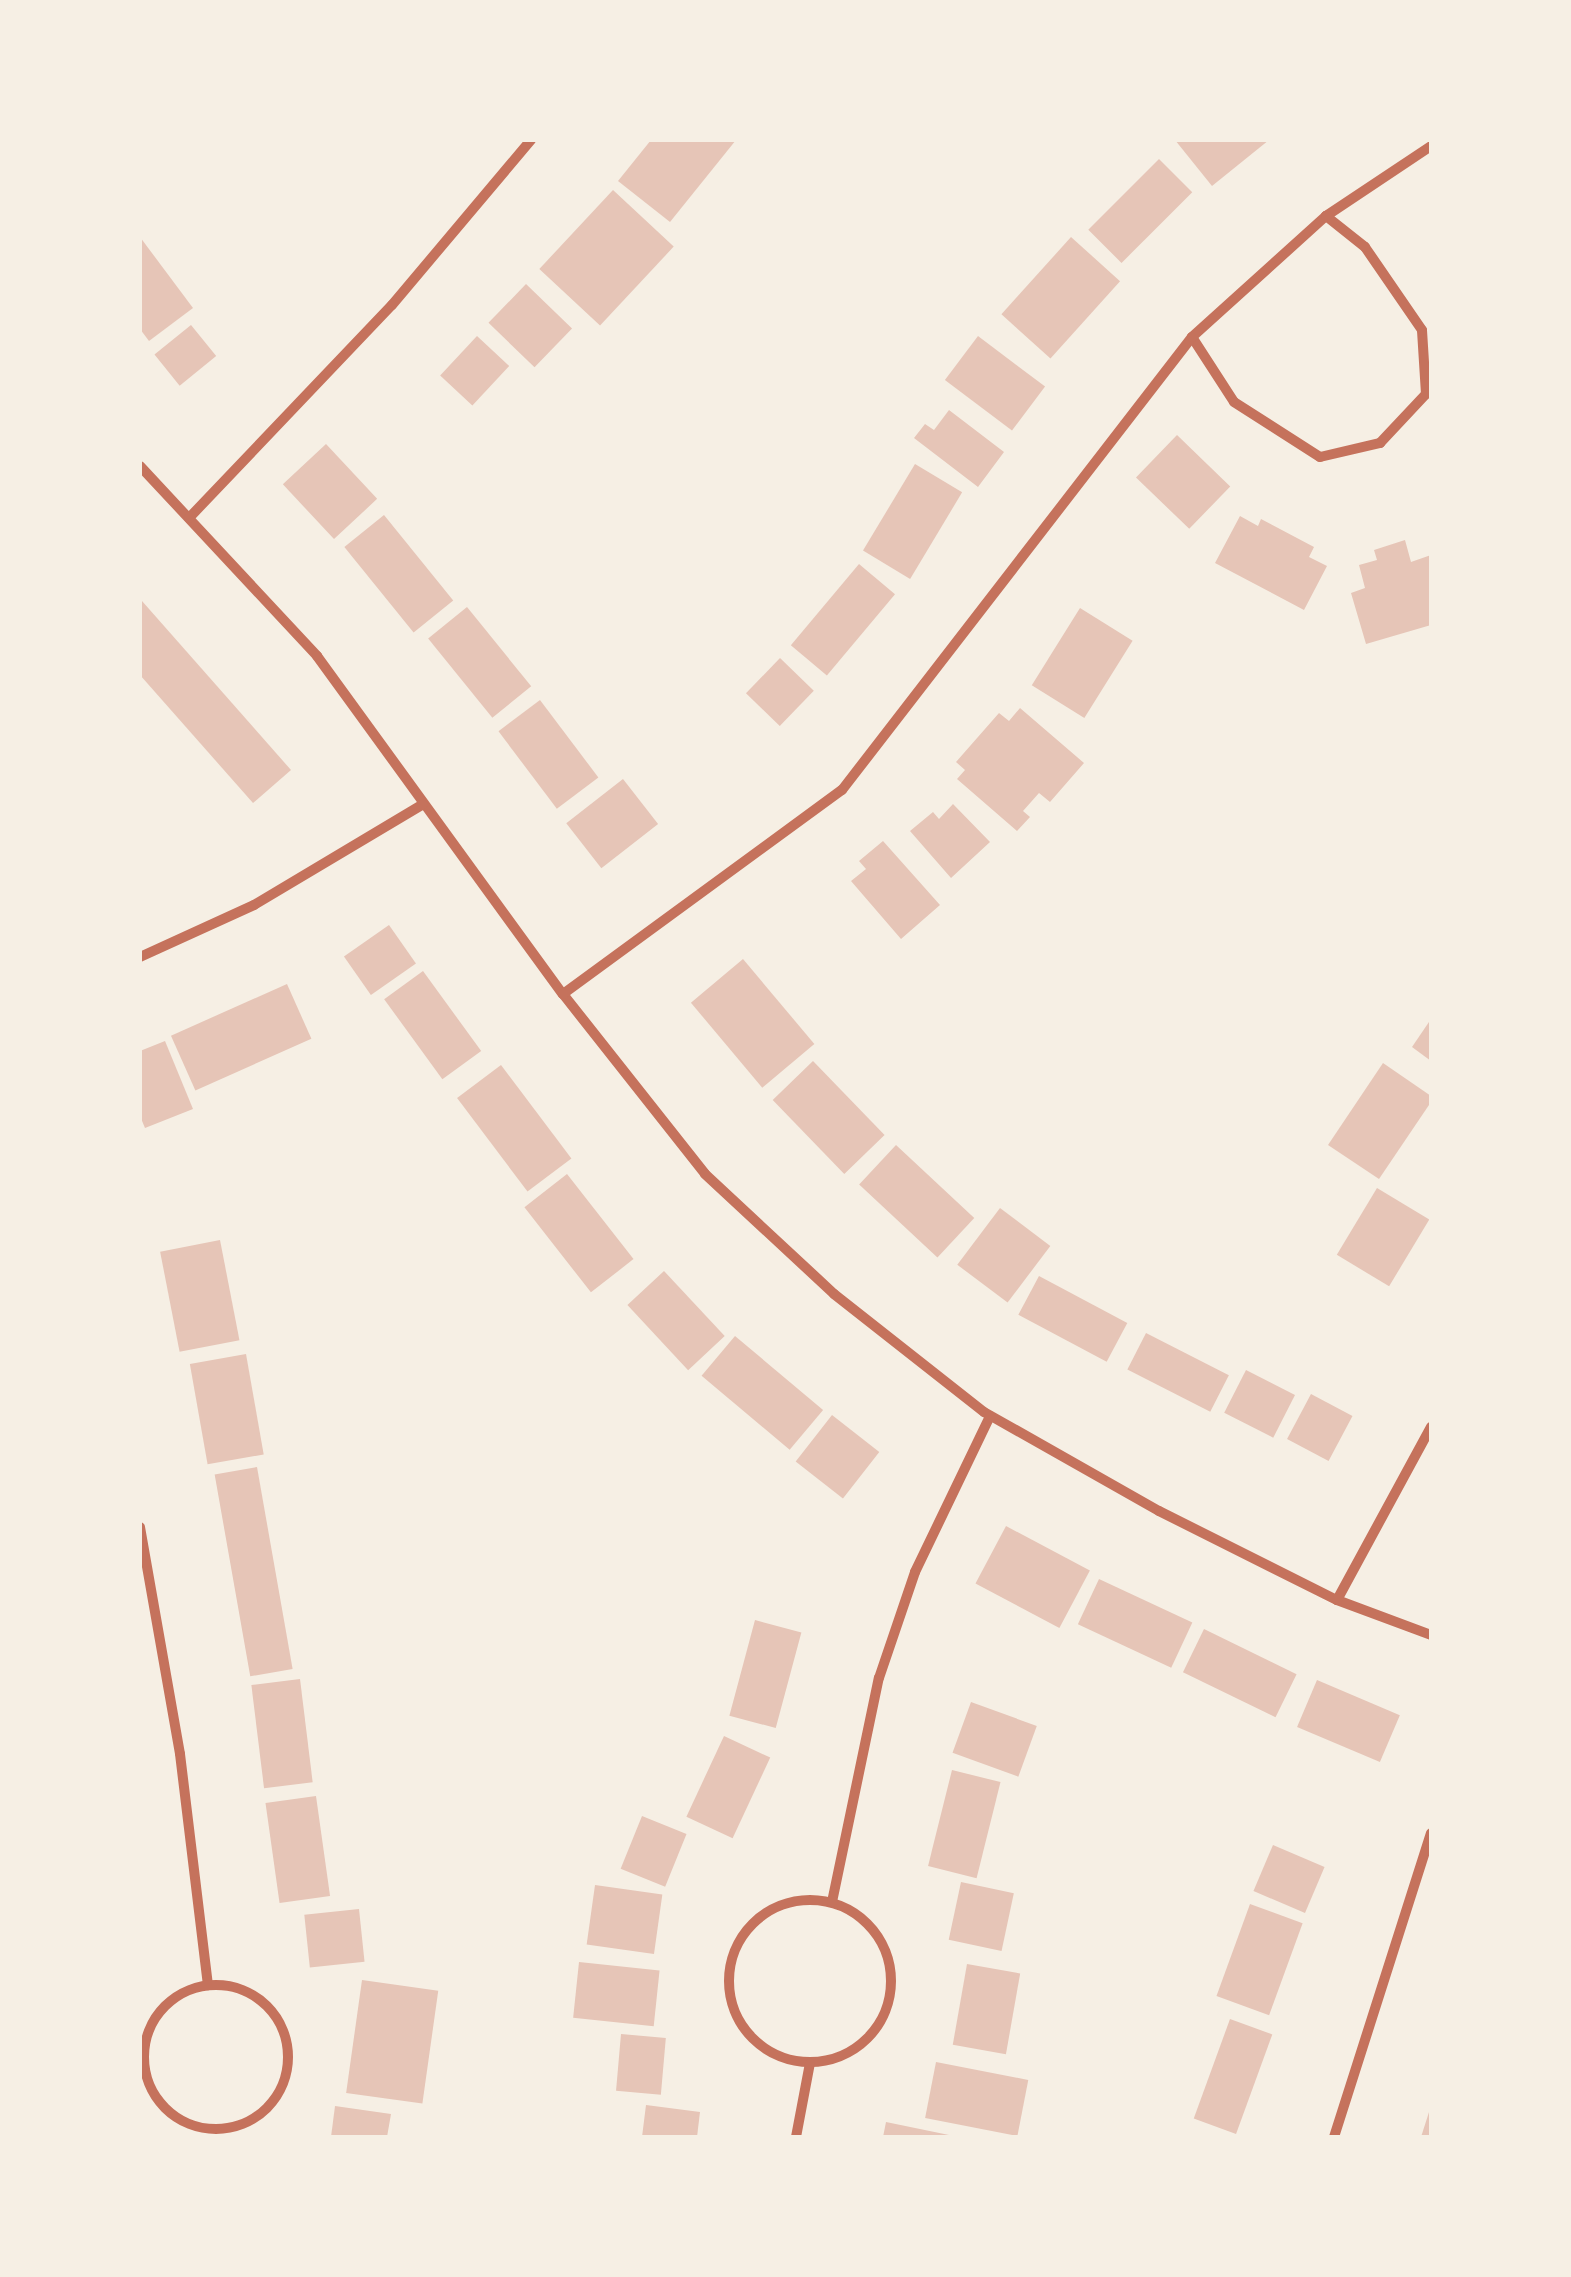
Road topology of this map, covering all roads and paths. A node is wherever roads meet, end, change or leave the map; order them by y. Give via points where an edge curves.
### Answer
1 (531, 140) edge
2 (1431, 146) edge
3 (1326, 216) junction
4 (1192, 337) junction
5 (140, 466) edge
6 (189, 518) junction
7 (422, 805) junction
8 (140, 957) edge
9 (563, 994) junction
10 (990, 1416) junction
11 (1431, 1427) edge
12 (140, 1528) edge
13 (1337, 1600) junction
14 (1431, 1635) edge
15 (1431, 1832) edge
16 (832, 1902) junction
17 (208, 1985) junction
18 (810, 2063) junction
19 (213, 2133) edge
20 (796, 2137) edge
21 (1334, 2137) edge

1 - 6 street via 392,305
2 - 3 street
3 - 4 street
3 - 4 street via 1365,247 1422,330 1426,394 1380,443 1320,457 1234,402
4 - 9 street via 842,790
5 - 6 street
6 - 7 street via 317,656
7 - 8 street via 254,905
7 - 9 street
9 - 10 street via 706,1174 834,1294
10 - 13 street
10 - 16 street via 915,1572 878,1678
11 - 13 street
12 - 17 street via 180,1754
13 - 14 street
15 - 21 street
16 - 18 street via 875,1931 888,1954 890,1992 877,2028 859,2047
16 - 18 street via 804,1899 754,1921 729,1970 730,1998 758,2044
17 - 19 street via 168,2002 154,2018 143,2059 152,2090 173,2116
17 - 19 street via 250,1993 267,2006 287,2044 285,2076 271,2104
18 - 20 street

